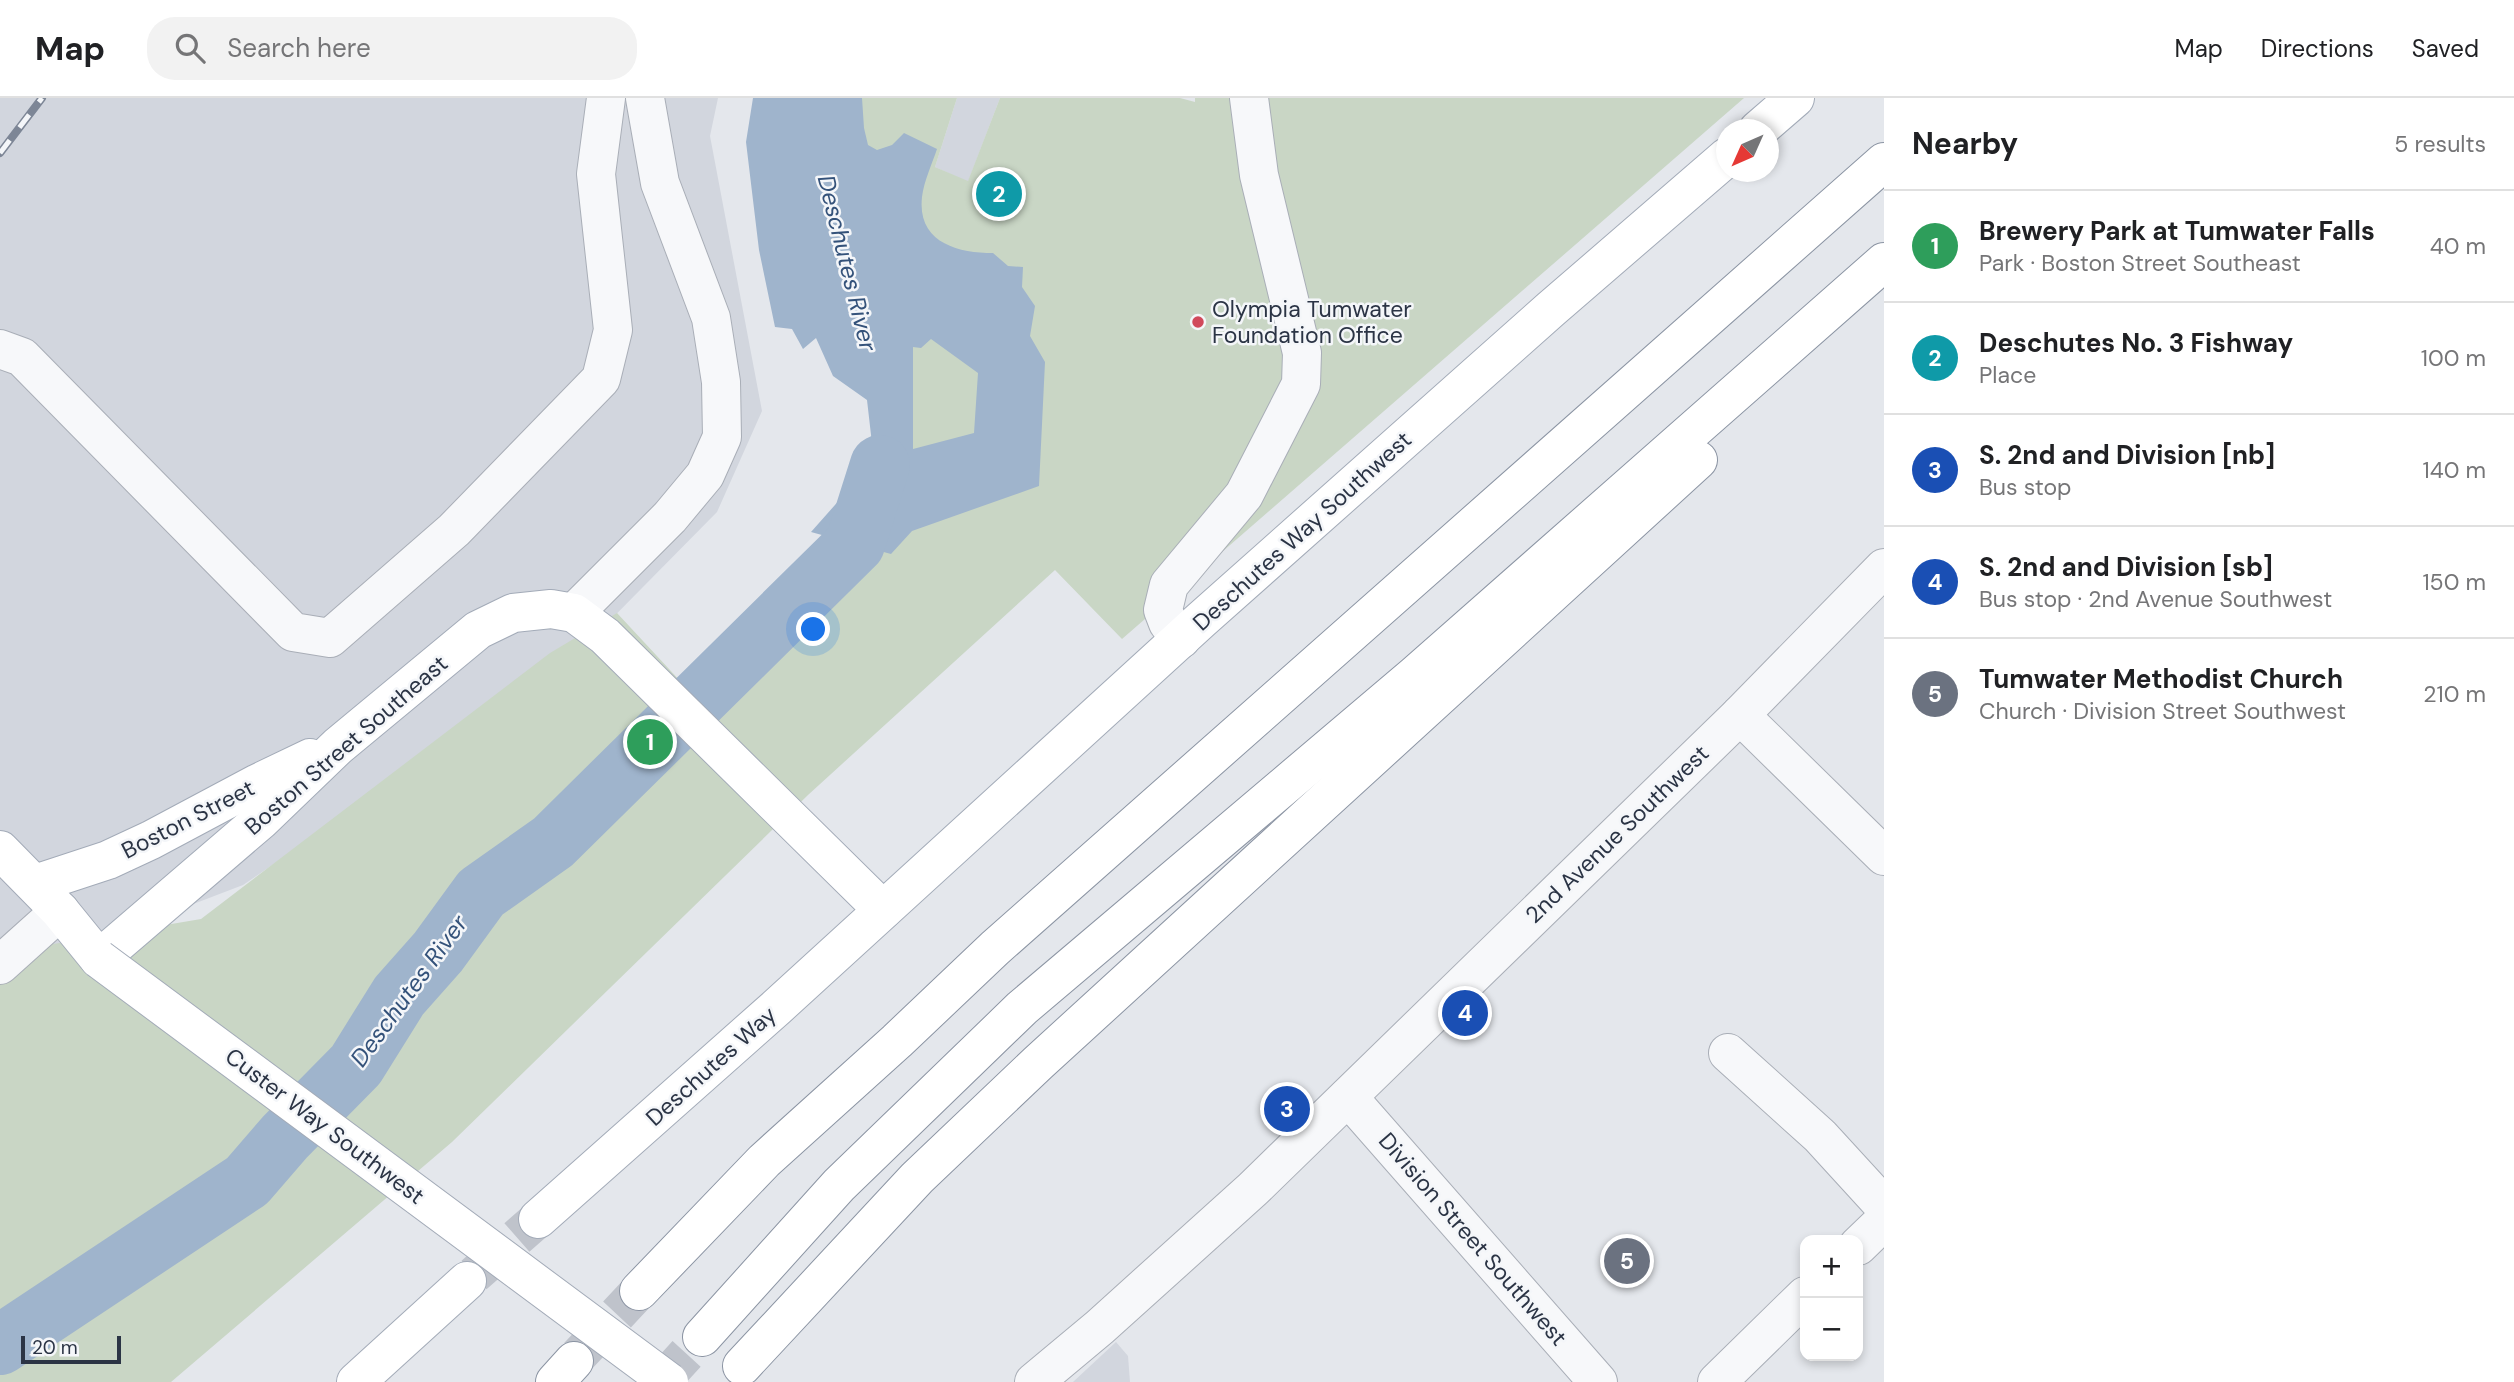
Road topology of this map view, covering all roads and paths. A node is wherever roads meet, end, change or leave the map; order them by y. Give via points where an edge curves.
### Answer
1 (606, 98) edge
2 (645, 98) edge
3 (1249, 98) edge
4 (1795, 98) edge
5 (1771, 119) edge
6 (1884, 162) edge
7 (1716, 166) edge
8 (1884, 262) edge
9 (1884, 290) edge
10 (0, 349) edge
11 (1884, 568) edge
12 (574, 613) junction
13 (1181, 639) junction
14 (1740, 715) junction
15 (338, 746) junction
16 (0, 850) edge
17 (1884, 856) edge
18 (47, 897) junction
19 (883, 911) junction
20 (99, 959) junction
21 (0, 965) edge
22 (1728, 1052) dead end
23 (1348, 1097) junction
24 (1884, 1206) edge
25 (538, 1219) tunnel mouth
26 (1884, 1221) edge
27 (1863, 1241) edge
28 (467, 1281) tunnel mouth
29 (639, 1291) tunnel mouth
30 (1803, 1298) edge
31 (702, 1337) tunnel mouth
32 (742, 1366) dead end
33 (356, 1382) edge
34 (669, 1382) edge
35 (1034, 1382) edge
36 (1598, 1382) edge
37 (1717, 1382) edge

1 - 10 street via 596,174 613,330 601,379 454,530 330,638 293,632 22,357
2 - 12 street via 660,183 711,318 722,437 705,475 670,517
3 - 13 street via 1259,175 1302,353 1301,384 1244,495 1169,585 1163,610
4 - 5 main road
6 - 29 main road via 995,948 764,1161
7 - 13 main road, Deschutes Way Southwest
8 - 31 main road via 1415,675 1022,1008 839,1185
9 - 32 main road via 1038,1063 917,1178
11 - 14 street, 2nd Avenue Southwest
12 - 15 main road, Boston Street Southeast via 551,609 513,613 478,630
12 - 19 main road via 605,636
13 - 19 main road, Deschutes Way Southwest
14 - 17 street
14 - 23 street, 2nd Avenue Southwest
15 - 18 main road, Boston Street via 108,860
15 - 20 main road, Boston Street Southeast via 261,820
16 - 18 main road, Custer Way Southwest
18 - 20 main road, Custer Way Southwest
18 - 21 street
19 - 25 main road, Deschutes Way
20 - 34 main road, Custer Way Southwest, bridge
22 - 24 street via 1820,1136
23 - 35 street, 2nd Avenue Southwest via 1100,1328
23 - 36 street, Division Street Southwest
26 - 27 street
28 - 33 main road
30 - 37 street

